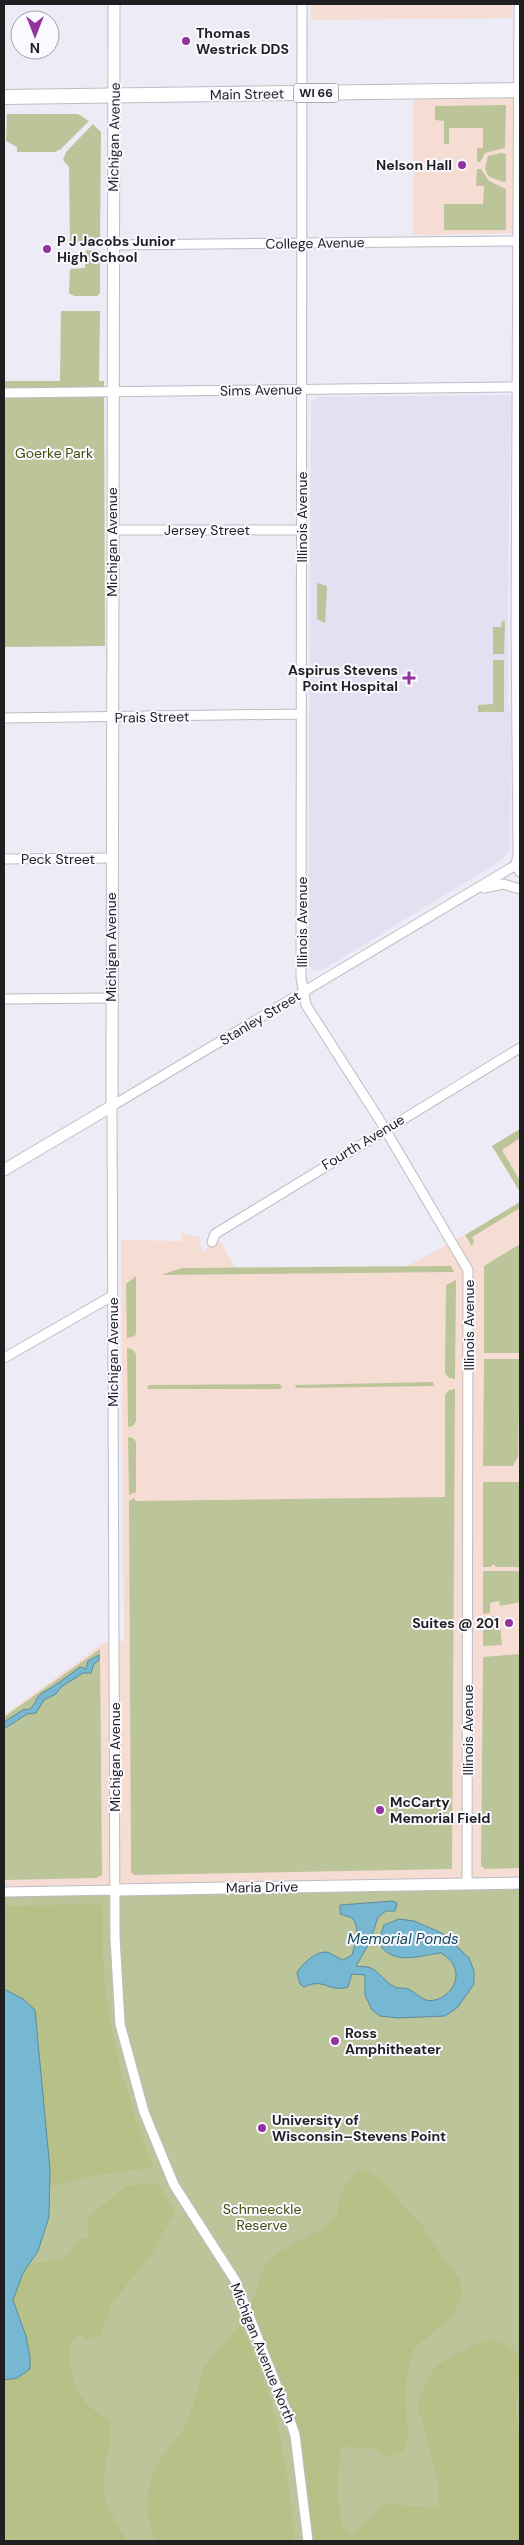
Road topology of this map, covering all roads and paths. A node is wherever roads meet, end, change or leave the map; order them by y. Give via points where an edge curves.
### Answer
1 (114, 4) edge
2 (302, 4) edge
3 (519, 4) edge
4 (519, 90) edge
5 (303, 93) junction
6 (115, 96) junction
7 (4, 97) edge
8 (517, 241) junction
9 (302, 243) junction
10 (112, 245) junction
11 (518, 387) junction
12 (302, 389) junction
13 (112, 392) junction
14 (4, 393) edge
15 (112, 530) junction
16 (302, 530) junction
17 (519, 641) edge
18 (301, 714) junction
19 (111, 717) junction
20 (4, 718) edge
21 (519, 801) edge
22 (112, 858) junction
23 (4, 859) edge
24 (518, 868) edge
25 (520, 889) edge
26 (465, 895) junction
27 (303, 992) junction
28 (111, 998) junction
29 (4, 999) edge
30 (520, 1048) edge
31 (112, 1106) junction
32 (384, 1129) junction
33 (4, 1170) edge
34 (212, 1242) dead end
35 (112, 1296) junction
36 (4, 1358) edge
37 (520, 1883) edge
38 (467, 1884) junction
39 (115, 1890) junction
40 (4, 1892) edge
41 (308, 2541) edge

1 - 6 street, Michigan Avenue
2 - 5 street, Illinois Avenue
3 - 4 street
4 - 5 main road, Main Street / WI 66
4 - 8 street
5 - 6 main road, Main Street / WI 66
5 - 9 street, Illinois Avenue
6 - 7 main road, Main Street / WI 66
6 - 10 street, Michigan Avenue
8 - 9 street, College Avenue
8 - 11 street
9 - 10 street, College Avenue
9 - 12 street, Illinois Avenue
10 - 13 street, Michigan Avenue
11 - 12 street, Sims Avenue
11 - 17 street
12 - 13 street, Sims Avenue
12 - 16 street, Illinois Avenue
13 - 14 street, Sims Avenue
13 - 15 street, Michigan Avenue
15 - 16 street, Jersey Street
15 - 19 street, Michigan Avenue
16 - 18 street, Illinois Avenue
17 - 21 street
18 - 19 street, Prais Street
18 - 27 street, Illinois Avenue
19 - 20 street, Prais Street
19 - 22 street, Michigan Avenue
21 - 24 street
22 - 23 street, Peck Street
22 - 28 street, Michigan Avenue
24 - 26 street, Stanley Street
25 - 26 street via 497,884
26 - 27 street, Stanley Street
27 - 31 street, Stanley Street
27 - 32 street, Illinois Avenue via 306,1005
28 - 29 street
28 - 31 street, Michigan Avenue
30 - 32 street, Fourth Avenue
31 - 33 street, Stanley Street
31 - 35 street, Michigan Avenue
32 - 34 street, Fourth Avenue via 215,1234
32 - 38 street, Illinois Avenue via 463,1259 469,1275
35 - 36 street
35 - 39 street, Michigan Avenue
37 - 38 street, Maria Drive
38 - 39 street, Maria Drive
39 - 40 street, Maria Drive
39 - 41 street, Michigan Avenue North via 120,2024 144,2112 174,2185 235,2280 290,2420 295,2435

